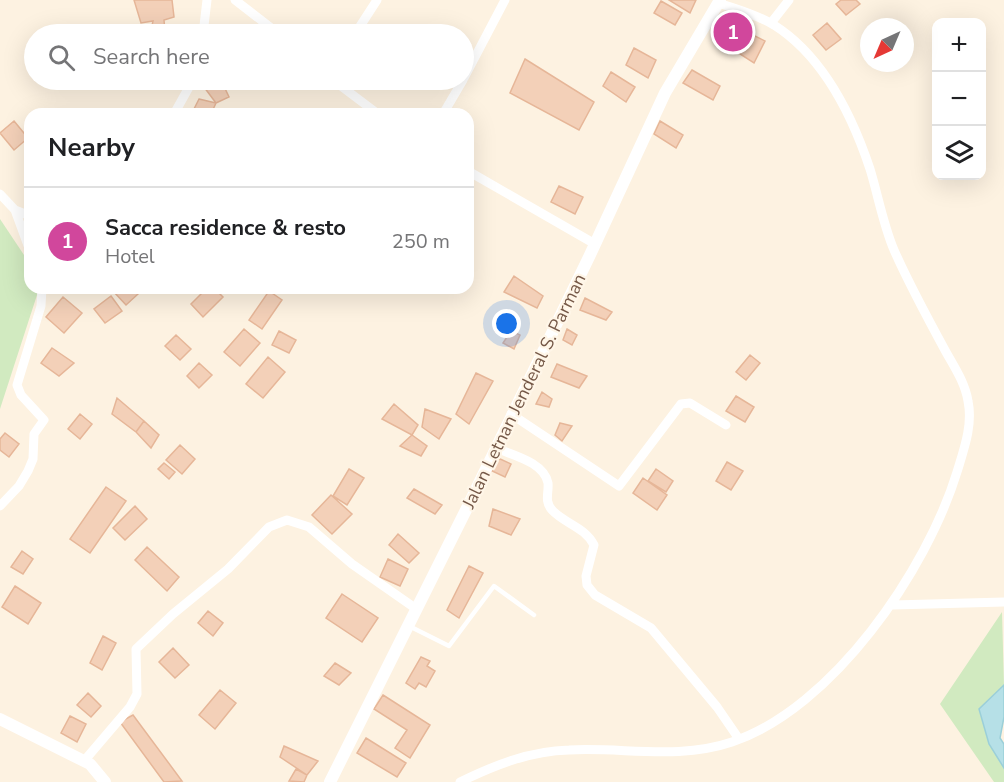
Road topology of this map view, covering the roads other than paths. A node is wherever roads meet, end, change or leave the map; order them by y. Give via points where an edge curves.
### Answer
1 (207, 0) edge
2 (235, 0) edge
3 (377, 0) edge
4 (505, 0) edge
5 (789, 0) edge
6 (719, 1) edge
7 (771, 23) junction
8 (204, 24) edge
9 (266, 24) edge
10 (361, 24) edge
11 (474, 58) edge
12 (187, 90) edge
13 (346, 90) edge
14 (457, 90) edge
15 (177, 108) edge
16 (370, 108) edge
17 (446, 108) edge
18 (474, 174) edge
19 (0, 194) edge
20 (15, 210) junction
21 (24, 214) edge
22 (24, 235) edge
23 (595, 244) junction
24 (42, 294) edge
25 (511, 414) junction
26 (726, 425) dead end
27 (496, 448) junction
28 (0, 506) edge
29 (1004, 602) edge
30 (893, 605) junction
31 (416, 608) junction
32 (534, 615) dead end
33 (407, 625) junction
34 (0, 719) edge
35 (740, 739) junction
36 (84, 761) junction
37 (105, 782) edge
38 (330, 782) edge
39 (460, 782) edge

1 - 8 street
2 - 9 street
3 - 10 street
4 - 11 street
5 - 7 street
6 - 7 street
6 - 23 street, Jalan Letnan Jenderal S. Parman via 665,93
7 - 30 street via 804,49 848,115 870,169 893,247 963,380 968,400 970,421 942,516
12 - 15 street
13 - 16 street
14 - 17 street
18 - 23 street
19 - 20 street
20 - 21 street
20 - 22 street
23 - 25 street, Jalan Letnan Jenderal S. Parman
24 - 28 street via 17,385 44,420 34,434 33,459 28,471
25 - 26 street via 619,486 681,404 690,403
25 - 27 street, Jalan Letnan Jenderal S. Parman
27 - 31 street, Jalan Letnan Jenderal S. Parman
27 - 35 street via 530,462 543,474 548,483 550,508 587,534 594,545 587,585 595,595 651,628
29 - 30 street
30 - 35 street via 804,703
31 - 33 street, Jalan Letnan Jenderal S. Parman
31 - 36 street via 352,564 309,526 297,520 269,527 228,569 136,649 137,694
32 - 33 lane via 494,586 449,646
33 - 38 street, Jalan Letnan Jenderal S. Parman
34 - 36 street
35 - 39 street via 667,753 567,750 514,759
36 - 37 street

